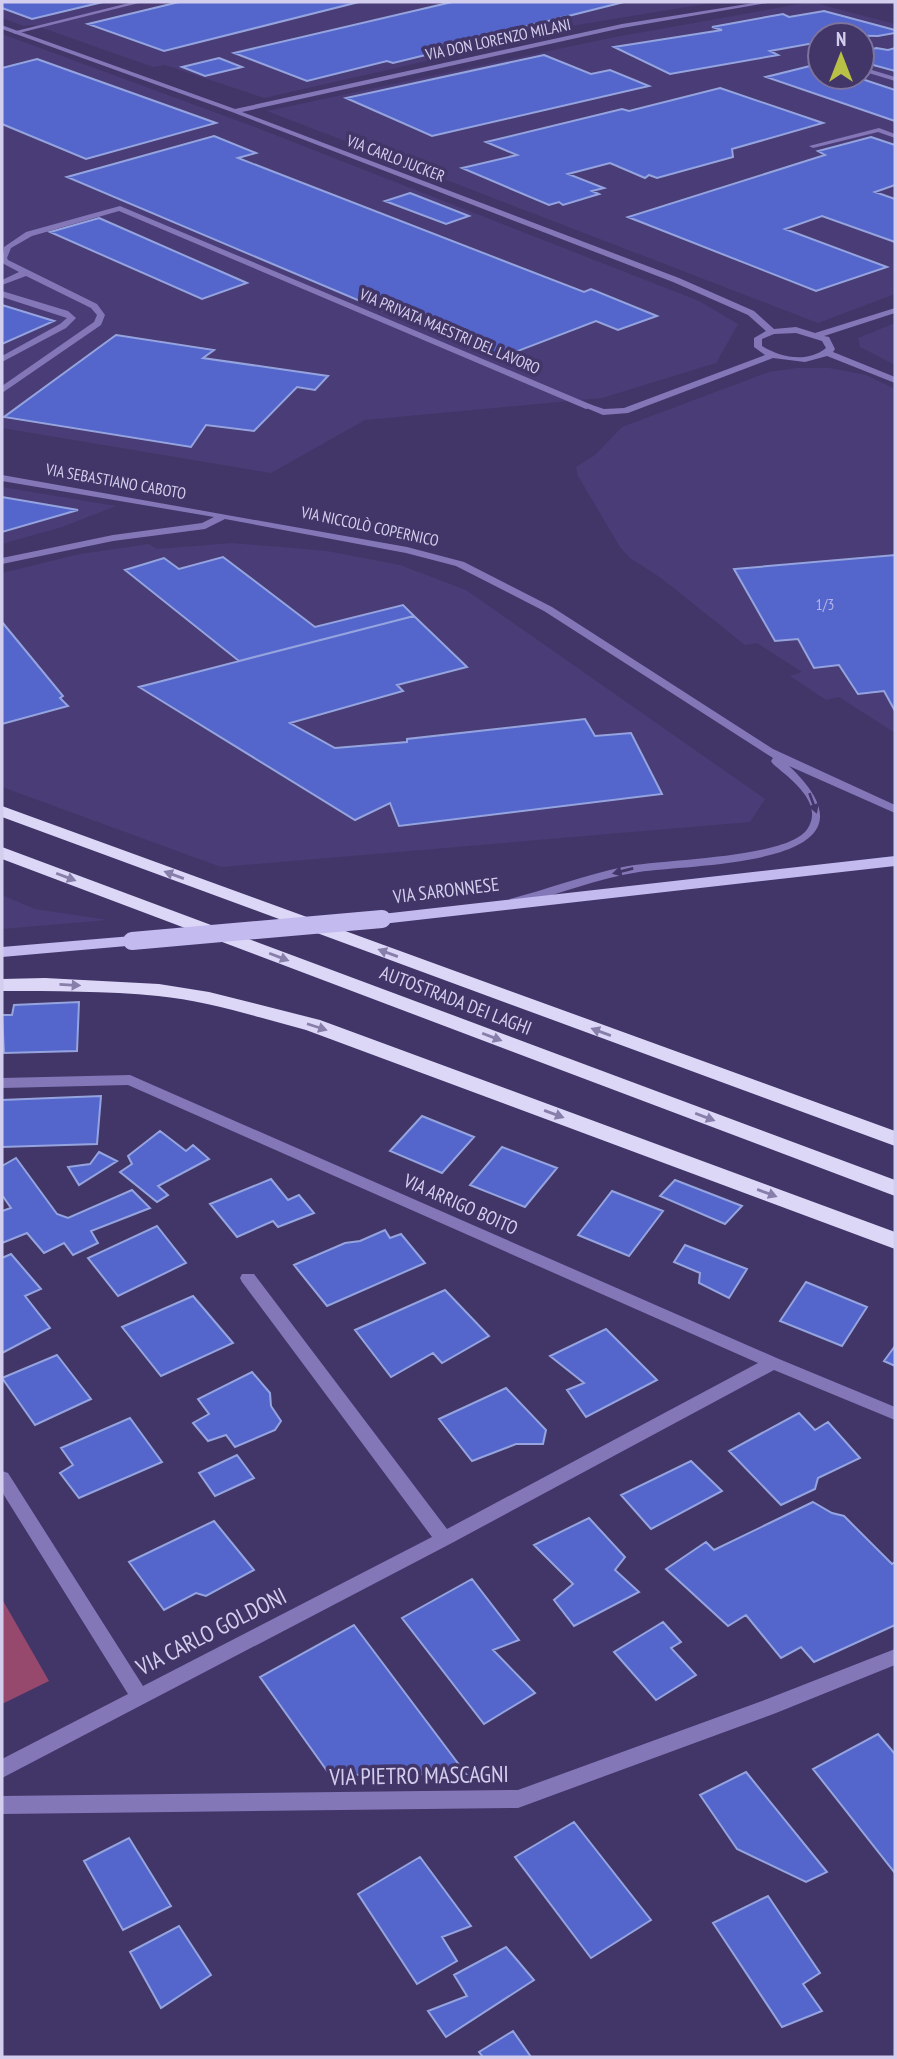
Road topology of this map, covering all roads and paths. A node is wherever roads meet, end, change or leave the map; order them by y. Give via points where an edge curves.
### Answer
1 (140, 2) edge
2 (770, 2) edge
3 (2, 27) edge
4 (15, 32) junction
5 (876, 73) edge
6 (895, 79) edge
7 (234, 111) junction
8 (895, 135) edge
9 (813, 146) dead end
10 (27, 272) junction
11 (2, 283) edge
12 (2, 294) edge
13 (895, 310) edge
14 (772, 332) junction
15 (818, 335) junction
16 (827, 353) junction
17 (773, 355) junction
18 (2, 359) edge
19 (895, 380) edge
20 (2, 390) edge
21 (2, 478) edge
22 (224, 516) junction
23 (2, 561) edge
24 (769, 752) junction
25 (895, 809) edge
26 (2, 811) edge
27 (2, 853) edge
28 (895, 861) edge
29 (508, 904) junction
30 (2, 952) edge
31 (2, 985) edge
32 (635, 1044) junction
33 (2, 1083) edge
34 (895, 1124) edge
35 (895, 1139) edge
36 (895, 1188) edge
37 (895, 1241) edge
38 (248, 1278) dead end
39 (773, 1363) junction
40 (895, 1414) edge
41 (2, 1478) edge
42 (444, 1539) junction
43 (895, 1657) edge
44 (139, 1696) junction
45 (2, 1769) edge
46 (2, 1805) edge

1 - 4 street
2 - 7 street, VIA DON LORENZO MILANI via 622,26
3 - 4 street, VIA CARLO JUCKER
4 - 7 street, VIA CARLO JUCKER
5 - 6 street
7 - 14 street, VIA CARLO JUCKER via 676,280 751,313
8 - 9 street via 879,130
10 - 11 street
10 - 17 street, VIA PRIVATA MAESTRI DEL LAVORO via 3,258 8,247 29,234 120,208 603,412 625,411
10 - 20 street via 94,306 101,315 98,323
12 - 18 street via 72,318
13 - 15 street
14 - 15 street via 796,330
14 - 17 street via 757,343
15 - 16 street via 831,344
16 - 17 street via 808,359
16 - 19 street
21 - 22 street, VIA SEBASTIANO CABOTO
22 - 23 street via 205,526 113,538
22 - 24 street, VIA NICCOLÒ COPERNICO via 460,564 548,608
24 - 25 street, VIA NICCOLÒ COPERNICO
24 -> 29 street, VIA NICCOLÒ COPERNICO via 811,794 817,809 818,823 794,846 636,868
32 -> 26 highway, AUTOSTRADA DEI LAGHI
27 -> 36 highway, AUTOSTRADA DEI LAGHI
28 - 29 main road, VIA SARONNESE
29 - 30 main road, VIA SARONNESE, bridge
31 -> 37 highway via 159,990 313,1025
32 - 34 highway
32 - 35 highway, AUTOSTRADA DEI LAGHI
33 - 39 street, VIA ARRIGO BOITO via 130,1080
38 - 42 street
39 - 40 street, VIA ARRIGO BOITO
39 - 42 street, VIA CARLO GOLDONI
41 - 44 street
42 - 44 street, VIA CARLO GOLDONI
43 - 46 street, VIA PIETRO MASCAGNI via 518,1798
44 - 45 street, VIA CARLO GOLDONI

